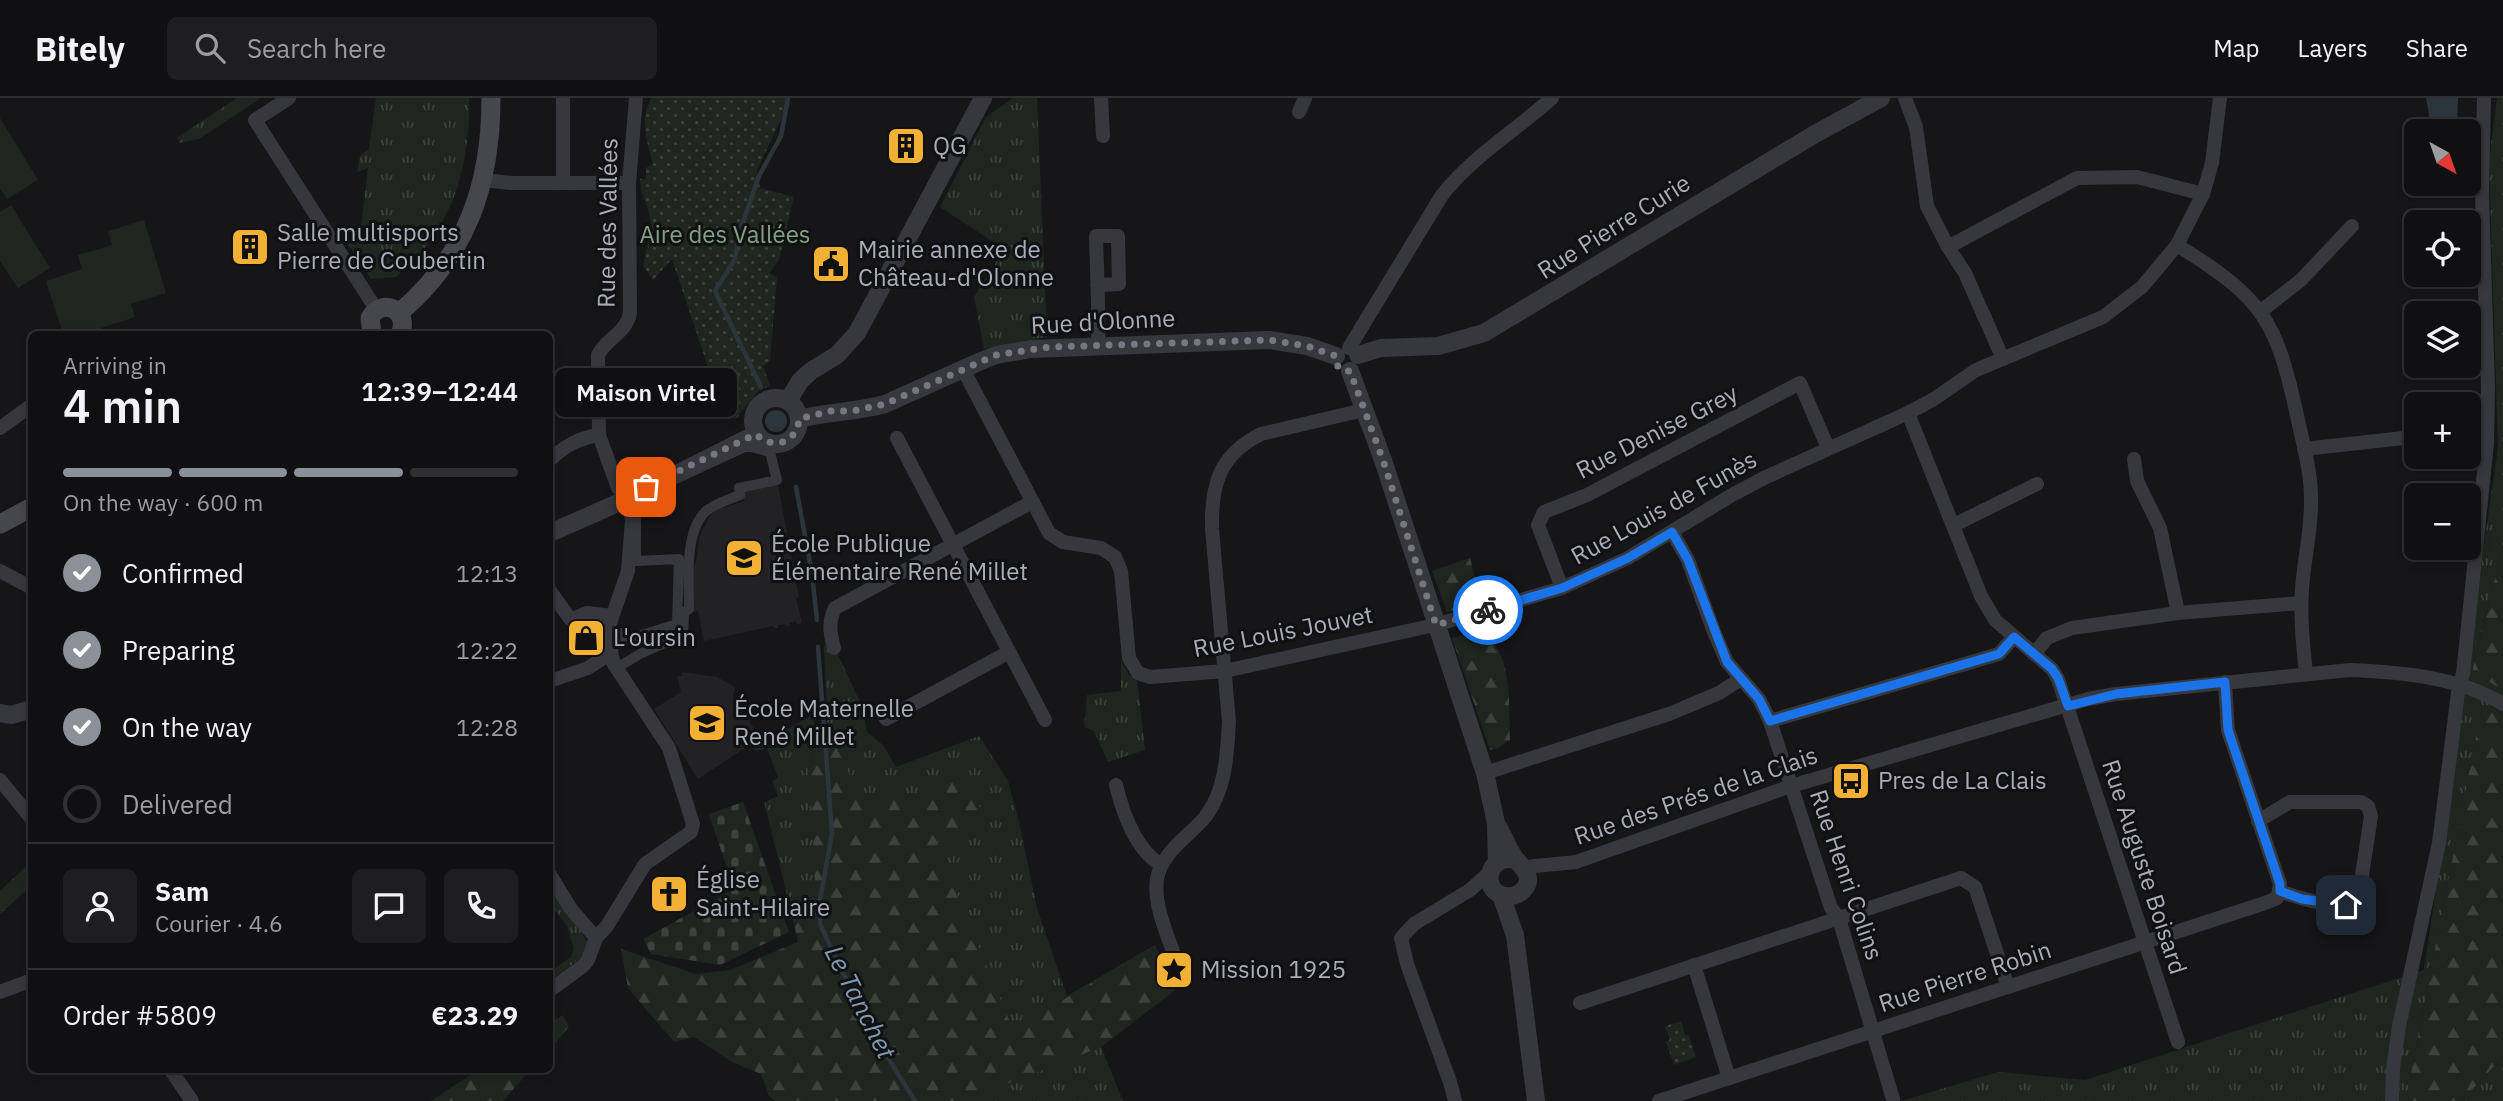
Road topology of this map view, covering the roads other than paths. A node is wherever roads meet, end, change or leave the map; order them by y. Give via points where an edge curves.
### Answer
1 (289, 98) edge
2 (491, 98) edge
3 (563, 98) edge
4 (636, 98) edge
5 (982, 98) edge
6 (1101, 98) edge
7 (1552, 98) edge
8 (1881, 98) edge
9 (1905, 98) edge
10 (2220, 98) edge
11 (2484, 98) edge
12 (1103, 136) dead end
13 (484, 180) junction
14 (563, 183) junction
15 (629, 183) junction
16 (2203, 194) junction
17 (2352, 226) dead end
18 (2177, 245) junction
19 (1948, 247) junction
20 (1097, 285) dead end
21 (376, 309) junction
22 (2261, 311) junction
23 (399, 313) junction
24 (370, 331) edge
25 (401, 331) edge
26 (1098, 346) junction
27 (1348, 358) junction
28 (2003, 359) junction
29 (963, 369) junction
30 (788, 401) junction
31 (28, 408) edge
32 (1364, 410) junction
33 (1908, 413) junction
34 (799, 419) junction
35 (0, 428) edge
36 (756, 434) junction
37 (599, 435) junction
38 (897, 438) dead end
39 (2404, 438) dead end
40 (1828, 448) junction
41 (2304, 449) junction
42 (770, 452) joint
43 (553, 457) edge
44 (2134, 459) dead end
45 (2037, 484) dead end
46 (28, 497) edge
47 (627, 499) junction
48 (1032, 502) junction
49 (0, 509) edge
50 (28, 509) edge
51 (0, 524) edge
52 (1954, 525) junction
53 (553, 532) edge
54 (1672, 532) junction
55 (952, 543) junction
56 (0, 571) edge
57 (28, 586) edge
58 (1562, 588) junction
59 (553, 595) edge
60 (2301, 603) junction
61 (2178, 613) junction
62 (612, 616) junction
63 (1436, 625) junction
64 (2014, 637) junction
65 (834, 648) dead end
66 (1009, 652) junction
67 (2034, 654) junction
68 (608, 655) junction
69 (1225, 671) junction
70 (2306, 674) junction
71 (1741, 679) junction
72 (553, 680) edge
73 (2225, 682) junction
74 (2459, 685) junction
75 (2503, 704) edge
76 (2068, 706) junction
77 (28, 710) edge
78 (0, 713) edge
79 (886, 719) dead end
80 (1045, 720) dead end
81 (1770, 721) junction
82 (1485, 774) junction
83 (1, 784) edge
84 (1115, 785) dead end
85 (1791, 786) junction
86 (28, 814) edge
87 (2258, 821) junction
88 (1496, 822) junction
89 (1161, 865) junction
90 (1522, 876) junction
91 (1495, 879) junction
92 (553, 880) edge
93 (2280, 891) junction
94 (1839, 918) junction
95 (1515, 935) junction
96 (596, 938) junction
97 (2145, 943) junction
98 (1177, 963) dead end
99 (1693, 965) junction
100 (28, 982) edge
101 (2008, 987) junction
102 (553, 988) edge
103 (0, 992) edge
104 (1580, 1003) dead end
105 (1874, 1031) junction
106 (2178, 1042) dead end
107 (173, 1073) edge
108 (1729, 1078) junction
109 (1893, 1099) edge
110 (192, 1101) edge
111 (1455, 1101) edge
112 (1536, 1101) edge
113 (1659, 1101) edge
114 (2392, 1101) edge

1 - 21 street via 256,120
2 - 13 main road
3 - 14 street
4 - 15 street, Rue des Vallées
5 - 30 street via 857,332 836,355 800,381
6 - 12 street
7 - 27 street via 1455,178
8 - 27 street, Rue Pierre Curie via 1484,333 1438,346 1381,348
9 - 19 street via 1916,127 1927,206
10 - 16 street, Rue Louis de Funès
11 - 74 street via 2487,443
13 - 14 street
13 - 23 main road via 455,248 427,286
14 - 15 street
15 - 37 street, Rue des Vallées via 630,313 624,329 598,355
16 - 18 street, Rue Louis de Funès
16 - 19 street via 2137,177 2077,178
17 - 22 street via 2301,280
18 - 22 street via 2228,278
18 - 28 street, Rue Louis de Funès via 2142,287 2103,317
19 - 28 street
20 - 26 street
21 - 23 main road via 386,306
21 - 24 main road via 370,318
22 - 41 street via 2279,346
23 - 25 main road
26 - 27 street, Rue d'Olonne via 1269,340
26 - 29 street, Rue d'Olonne via 1013,351
27 - 32 street
28 - 33 street, Rue Louis de Funès via 1976,370
29 - 34 street, Rue d'Olonne via 885,404
29 - 48 street, Rue Louis Jouvet
30 - 34 street
30 - 36 street via 773,398 759,405 753,419
31 - 35 street
32 - 63 street
32 - 69 street via 1261,434 1232,454 1222,469 1212,504
33 - 40 street, Rue Louis de Funès
33 - 52 street, Rue Auguste Boisard
34 - 36 street via 795,433 783,442 768,443
36 - 47 street
37 - 43 street via 567,445
37 - 47 street, Rue des Vallées via 618,488
38 - 55 street
39 - 41 street
40 - 54 street, Rue Louis de Funès via 1731,495
40 - 58 street, Rue Denise Grey via 1800,383 1587,495 1544,512 1538,525
41 - 60 street via 2311,502
42 - 42 street via 747,446 642,497 636,514 636,561 679,559 677,624 623,641 621,632 615,634 613,651 618,667 683,635 696,526 706,511 740,495 739,488 778,480
44 - 61 street via 2137,481 2160,528
45 - 52 street
46 - 49 main road
47 - 53 street
47 - 62 street via 632,520 628,571
48 - 55 street
48 - 69 street, Rue Louis Jouvet via 1055,538 1101,548 1115,557 1121,572 1129,658 1138,673 1150,677
50 - 51 main road
52 - 64 street, Rue Auguste Boisard via 1981,596 1995,620
54 - 58 street, Rue Louis de Funès
54 - 71 street, Rue Henri Colins via 1688,560 1727,662
55 - 65 street via 835,608 830,621
55 - 66 street
56 - 57 street
58 - 63 street, Rue Louis de Funès
59 - 62 street via 571,620 587,613
60 - 61 street
60 - 70 street
61 - 67 street via 2072,628 2048,638
62 - 68 street
63 - 69 street, Rue Louis Jouvet
63 - 82 street
64 - 67 street, Rue Auguste Boisard
64 - 81 street via 1999,654
66 - 79 street
66 - 80 street
67 - 76 street, Rue Auguste Boisard via 2058,678
68 - 72 street via 588,668
68 - 96 street via 669,748 693,824 691,832 645,864
69 - 89 street via 1229,722 1220,788 1206,816
70 - 73 street, Rue des Prés de la Clais
70 - 74 street, Rue des Prés de la Clais via 2379,671
71 - 81 street, Rue Henri Colins
71 - 82 street via 1669,714
73 - 76 street, Rue des Prés de la Clais via 2116,694
73 - 87 street via 2228,730
74 - 75 street, Rue des Prés de la Clais
74 - 114 street via 2439,843 2399,1026
76 - 85 street, Rue des Prés de la Clais
76 - 97 street, Rue Auguste Boisard
77 - 78 street
81 - 85 street, Rue Henri Colins
82 - 88 street
83 - 86 street
84 - 89 street via 1140,847
85 - 90 street, Rue des Prés de la Clais via 1606,853
85 - 94 street, Rue Henri Colins via 1831,908
87 - 93 street
87 - 93 street via 2290,802 2361,802 2368,806 2371,816 2359,895 2354,902 2313,901
88 - 90 street
88 - 91 street
89 - 98 street via 1157,891
90 - 91 street via 1507,858
90 - 91 street via 1510,897
90 - 95 street
91 - 95 street
91 - 111 street via 1414,924 1401,938
92 - 96 street
93 - 97 street, Rue Pierre Robin via 2268,902
94 - 99 street
94 - 101 street via 1961,878 1975,887
94 - 105 street, Rue Henri Colins
95 - 112 street
96 - 102 street via 583,966
97 - 101 street, Rue Pierre Robin
97 - 106 street, Rue Auguste Boisard
99 - 104 street
99 - 108 street
100 - 103 street
101 - 105 street, Rue Pierre Robin
105 - 108 street, Rue Pierre Robin
105 - 109 street, Rue Henri Colins
107 - 110 street
108 - 113 street, Rue Pierre Robin

